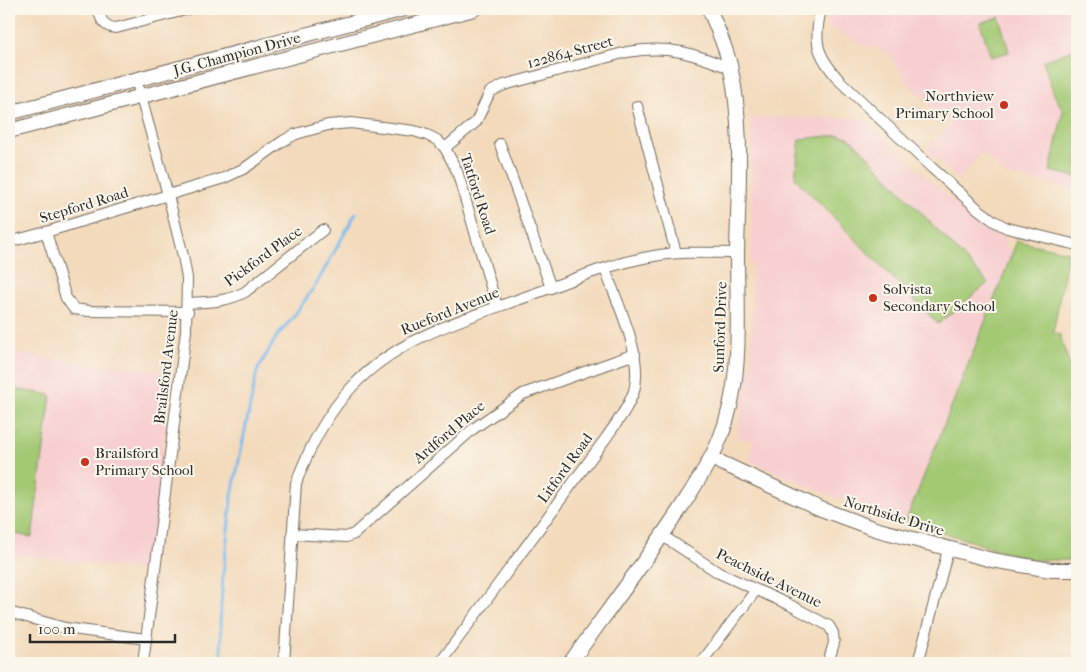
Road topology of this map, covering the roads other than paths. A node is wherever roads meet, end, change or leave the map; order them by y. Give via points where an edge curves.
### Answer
1 (99, 9) edge
2 (190, 9) edge
3 (404, 9) edge
4 (474, 9) edge
5 (709, 9) edge
6 (821, 9) edge
7 (730, 68) junction
8 (136, 79) junction
9 (140, 96) junction
10 (637, 106) dead end
11 (9, 113) edge
12 (9, 131) edge
13 (500, 144) dead end
14 (445, 148) junction
15 (168, 195) junction
16 (323, 230) dead end
17 (46, 232) junction
18 (9, 242) edge
19 (1077, 245) edge
20 (676, 253) junction
21 (738, 254) junction
22 (605, 269) junction
23 (551, 288) junction
24 (497, 307) junction
25 (188, 308) junction
26 (635, 354) junction
27 (710, 458) junction
28 (292, 534) junction
29 (663, 536) junction
30 (948, 550) junction
31 (1077, 570) edge
32 (756, 590) junction
33 (9, 612) edge
34 (146, 639) junction
35 (143, 663) edge
36 (284, 663) edge
37 (440, 663) edge
38 (570, 663) edge
39 (702, 663) edge
40 (828, 663) edge
41 (918, 663) edge

1 - 2 street via 100,17 110,28
3 - 8 street, J.G. Champion Drive
4 - 9 street, J.G. Champion Drive
5 - 7 street, Sunford Drive via 720,32
6 - 19 street via 817,44 829,69 932,168 978,209 1007,228
7 - 14 street, 122864 Street via 675,50 648,49 504,85 490,92 476,122
7 - 21 street, Sunford Drive via 738,131
8 - 9 street, Brailsford Avenue
8 - 11 street, J.G. Champion Drive
9 - 12 street, J.G. Champion Drive
9 - 15 street, Brailsford Avenue
10 - 20 street
13 - 23 street
14 - 15 street, Tatford Road via 438,140 414,131 351,123 328,125 296,134 224,178
14 - 24 street, Tatford Road via 457,171
15 - 17 street, Stepford Road
15 - 25 street, Brailsford Avenue via 187,278
16 - 25 street, Pickford Place via 245,292
17 - 18 street, Stepford Road
17 - 25 street, Pickford Place via 66,298 79,311
20 - 21 street, Rueford Avenue
20 - 22 street, Rueford Avenue
21 - 27 street, Sunford Drive via 735,380 725,426
22 - 23 street, Rueford Avenue
22 - 26 street, Litford Road
23 - 24 street, Rueford Avenue
24 - 28 street, Rueford Avenue via 403,346 352,387 335,407 306,457 296,483
25 - 34 street, Brailsford Avenue
26 - 28 street, Ardford Place via 523,394 473,429 354,534 346,537
26 - 37 street, Litford Road via 637,372 628,406
27 - 29 street, Sunford Drive
27 - 30 street, Northside Drive via 821,509
28 - 36 street, Rueford Avenue
29 - 32 street, Peachside Avenue via 719,573
29 - 38 street, Sunford Drive
30 - 31 street, Northside Drive via 1051,570
30 - 41 street
32 - 39 street
32 - 40 street, Peachside Avenue via 829,626 834,642
33 - 34 street via 65,628
34 - 35 street, Brailsford Avenue

